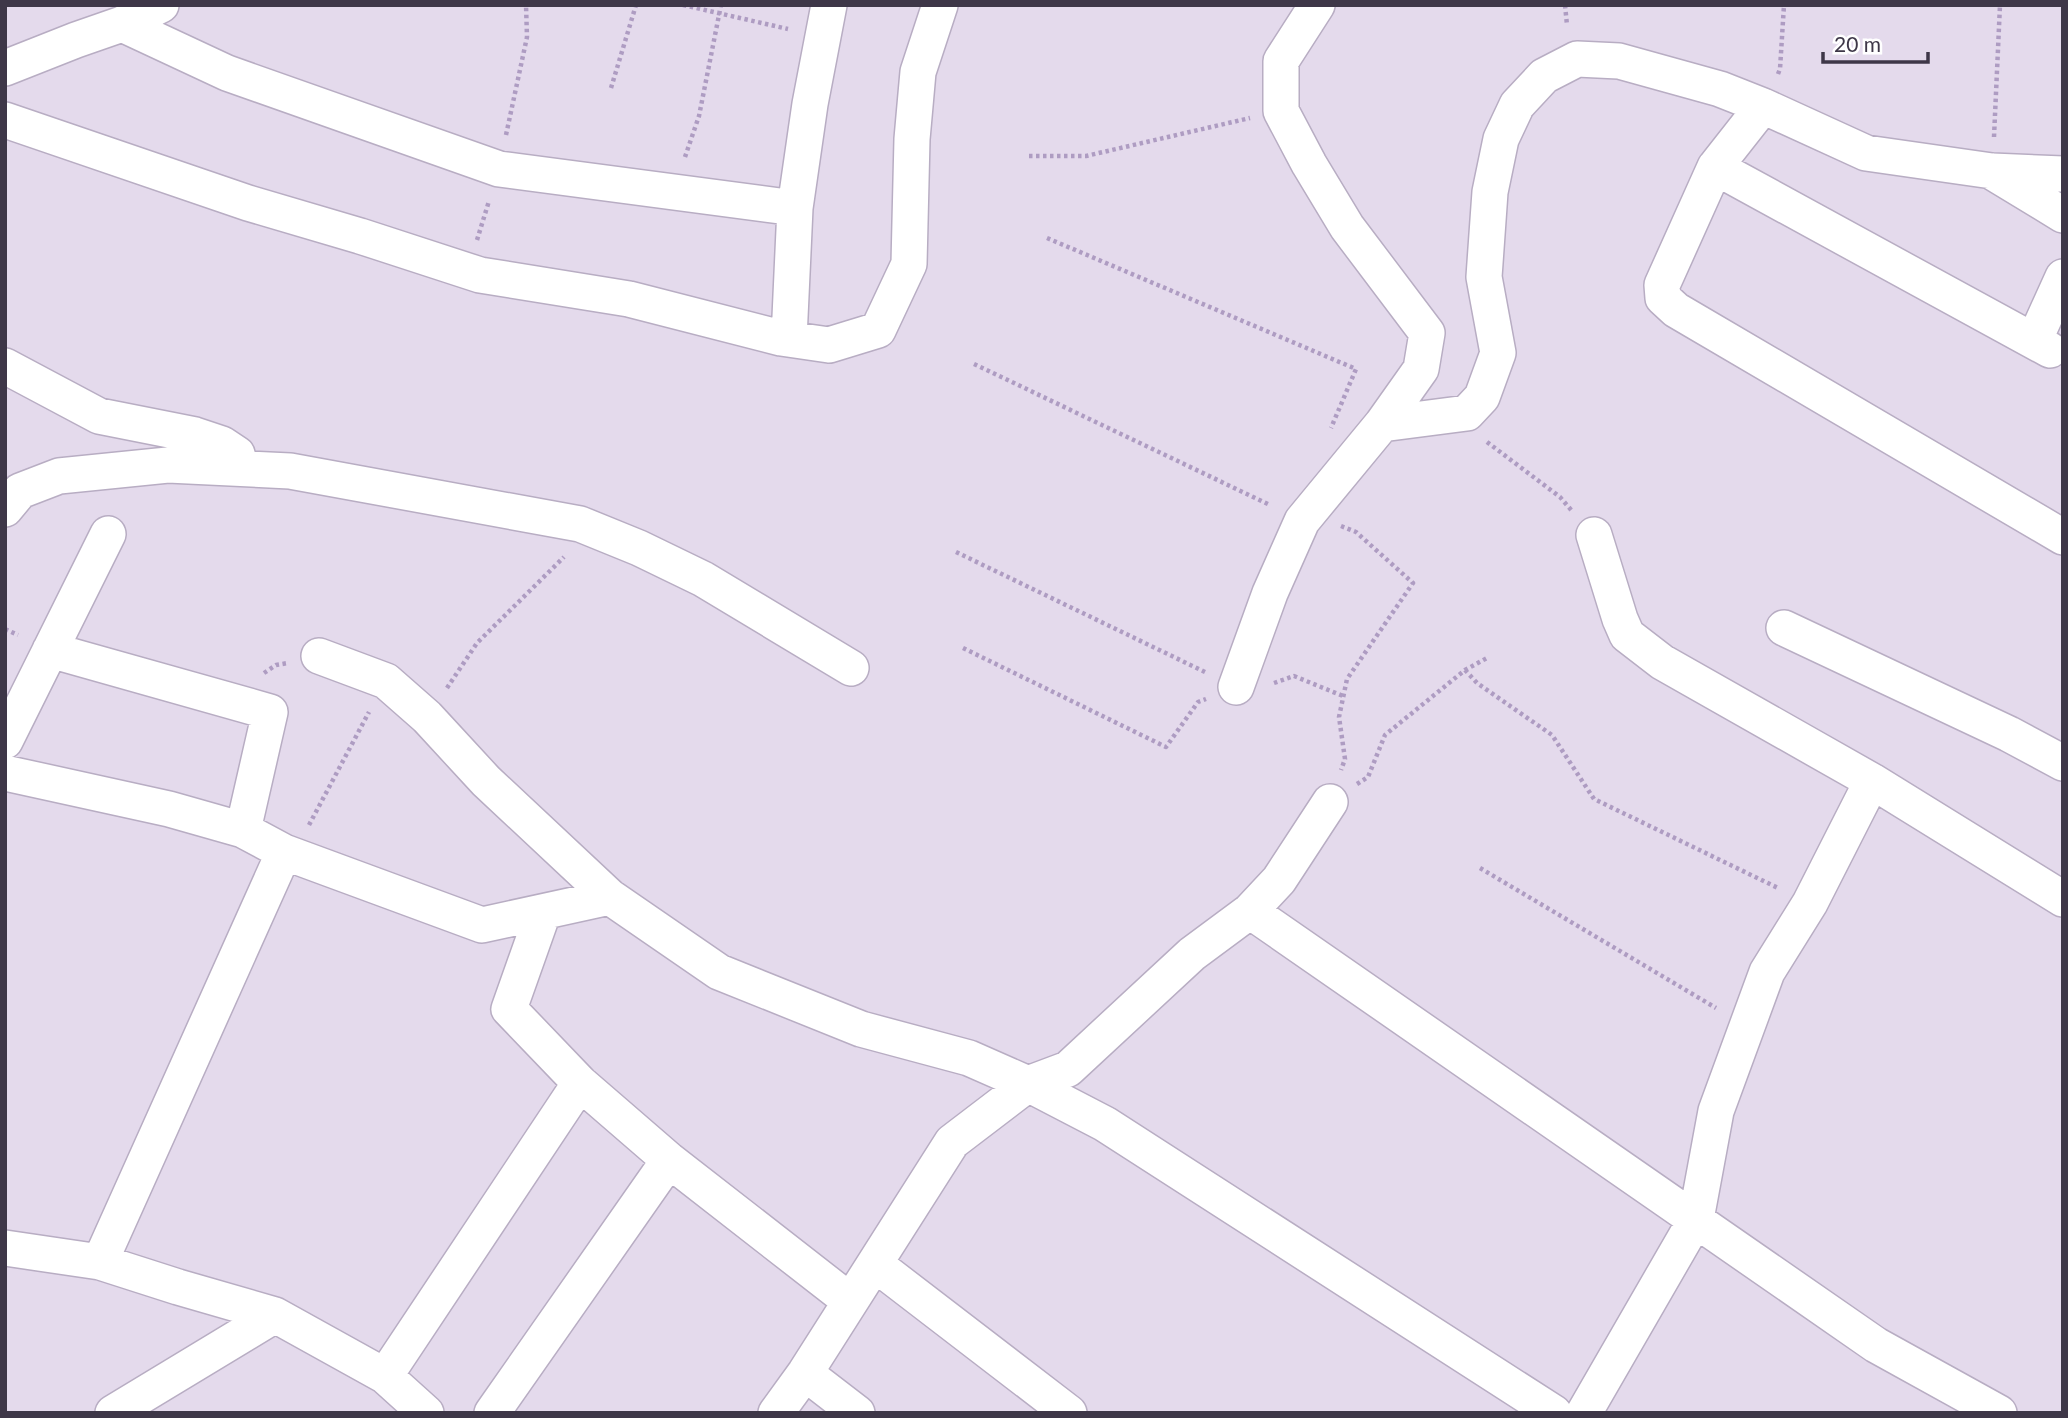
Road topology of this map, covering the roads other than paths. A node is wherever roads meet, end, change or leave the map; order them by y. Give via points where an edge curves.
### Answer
1 (161, 5) edge
2 (940, 5) edge
3 (1317, 5) edge
4 (826, 21) edge
5 (122, 24) junction
6 (5, 68) edge
7 (1763, 106) junction
8 (5, 120) edge
9 (1715, 167) junction
10 (1992, 171) junction
11 (2063, 174) edge
12 (795, 208) junction
13 (2063, 215) edge
14 (2063, 277) edge
15 (789, 339) junction
16 (5, 366) edge
17 (1382, 424) junction
18 (240, 468) junction
19 (5, 509) edge
20 (108, 534) dead end
21 (1594, 535) road end
22 (2063, 537) edge
23 (1784, 628) dead end
24 (50, 650) junction
25 (320, 656) road end
26 (851, 668) dead end
27 (1236, 687) road end
28 (5, 741) edge
29 (2063, 763) edge
30 (5, 773) edge
31 (1872, 781) junction
32 (1330, 802) road end
33 (243, 830) junction
34 (289, 854) junction
35 (610, 897) junction
36 (2063, 899) edge
37 (1250, 911) junction
38 (543, 913) junction
39 (580, 1083) junction
40 (1028, 1084) junction
41 (670, 1160) junction
42 (1696, 1219) junction
43 (5, 1248) edge
44 (100, 1262) junction
45 (875, 1264) junction
46 (850, 1301) junction
47 (275, 1315) junction
48 (805, 1373) junction
49 (385, 1376) junction
50 (113, 1413) edge
51 (426, 1413) edge
52 (492, 1413) edge
53 (776, 1413) edge
54 (857, 1413) edge
55 (1069, 1413) edge
56 (1554, 1413) edge
57 (1584, 1413) edge
58 (1999, 1413) edge

1 - 5 street
2 - 15 street via 918,72 909,264 878,330 829,345
3 - 17 street via 1281,61 1281,111 1347,227 1427,333 1421,369
4 - 12 street
5 - 6 street
5 - 12 street via 227,73 499,169
7 - 9 street
7 - 10 street via 1866,153
7 - 17 street via 1619,61 1577,58 1544,76 1517,105 1501,139 1490,192 1484,277 1498,353 1482,397 1467,413
8 - 15 street via 248,203 480,275 629,299
9 - 14 street via 2042,345
9 - 22 street via 1662,285 1663,298 1676,310
10 - 11 street
10 - 13 street
12 - 15 street
16 - 18 street via 99,416 222,444 237,454
17 - 27 street via 1302,521
18 - 19 street via 167,466 59,476 20,491
18 - 26 street via 290,471 580,524 703,579
20 - 24 street
21 - 31 street via 1627,635 1662,662
23 - 29 street
24 - 28 street
24 - 33 street via 270,712
25 - 35 street via 386,681
30 - 33 street
31 - 36 street
31 - 42 street via 1810,903 1767,972 1716,1111
32 - 37 street via 1279,880
33 - 34 street
34 - 38 street via 482,925
34 - 44 street
35 - 38 street
35 - 40 street via 719,972 861,1029 969,1058
37 - 40 street via 1192,954 1068,1069
37 - 42 street
38 - 39 street via 509,1009
39 - 41 street
39 - 49 street
40 - 45 street via 952,1142
40 - 56 street via 1105,1124
41 - 46 street
41 - 52 street
42 - 57 street
42 - 58 street via 1876,1345
43 - 44 street
44 - 47 street
45 - 46 street
45 - 55 street
46 - 48 street
47 - 49 street
47 - 50 street
48 - 53 street
48 - 54 street
49 - 51 street

